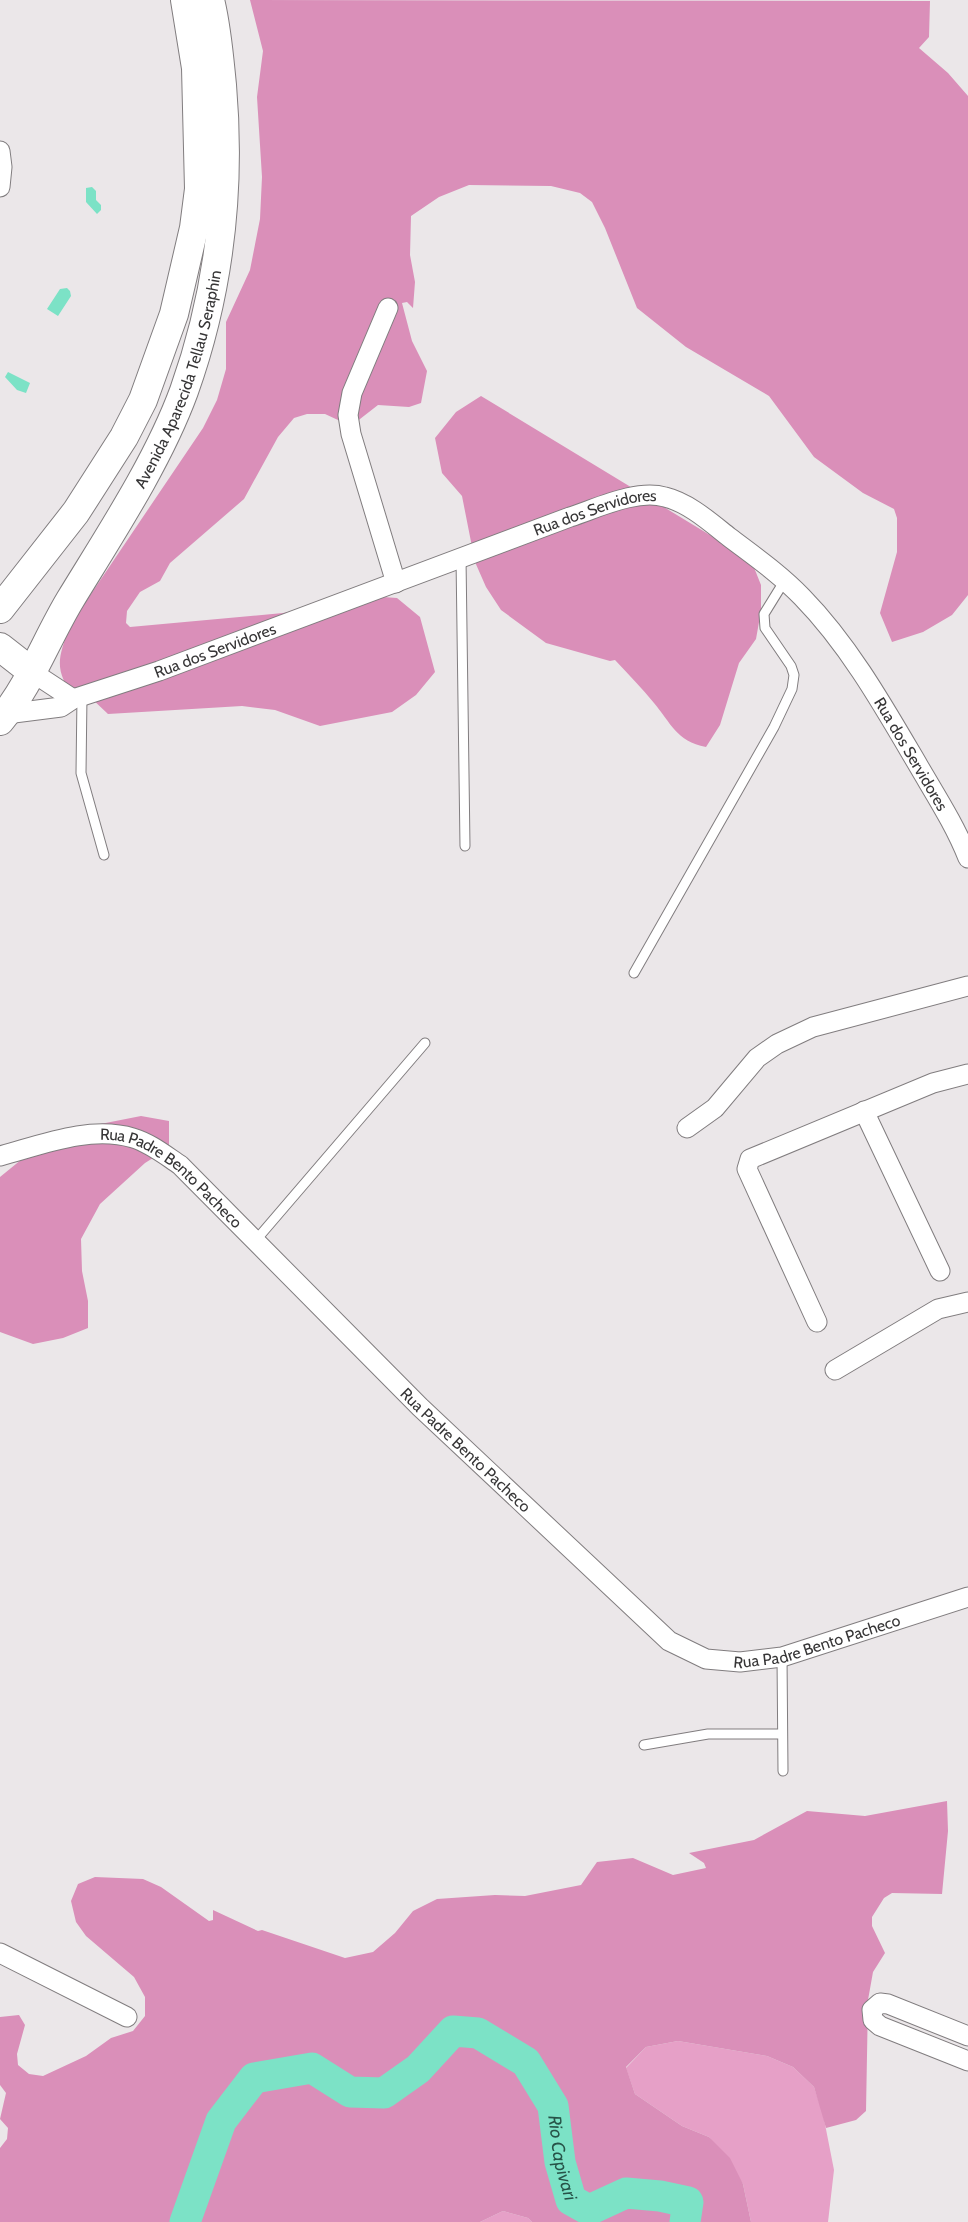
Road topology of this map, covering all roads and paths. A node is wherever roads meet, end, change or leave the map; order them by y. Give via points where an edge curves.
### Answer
1 (185, 0) edge
2 (210, 0) edge
3 (0, 152) edge
4 (0, 187) edge
5 (388, 308) dead end
6 (461, 558) junction
7 (785, 580) junction
8 (396, 582) junction
9 (0, 609) edge
10 (0, 647) edge
11 (32, 672) junction
12 (78, 697) junction
13 (2, 715) edge
14 (465, 846) dead end
15 (104, 855) dead end
16 (968, 858) edge
17 (634, 973) dead end
18 (968, 986) edge
19 (425, 1044) dead end
20 (968, 1074) edge
21 (864, 1111) junction
22 (686, 1128) dead end
23 (0, 1156) edge
24 (256, 1240) junction
25 (940, 1271) dead end
26 (968, 1302) edge
27 (817, 1322) dead end
28 (835, 1370) dead end
29 (968, 1597) edge
30 (782, 1658) junction
31 (782, 1734) junction
32 (644, 1745) dead end
33 (782, 1771) dead end
34 (0, 1953) edge
35 (127, 2017) dead end
36 (968, 2036) edge
37 (968, 2061) edge

1 - 9 main road, Avenida Aparecida Tellau Seraphin via 196,68 199,189 194,228 174,314 143,400 120,445 76,512
2 - 11 main road, Avenida Aparecida Tellau Seraphin via 217,26 226,125 216,277 204,326 183,393 154,456
3 - 4 street
5 - 8 street via 352,393 348,415
6 - 7 street, Rua dos Servidores via 570,517 648,495 664,496 698,514
6 - 8 street, Rua dos Servidores
6 - 14 lane
7 - 16 street, Rua dos Servidores via 832,633 861,673 957,831
7 - 17 lane via 764,614 766,628 791,666 794,675 792,690
8 - 12 street, Rua dos Servidores via 159,671
10 - 11 main road
11 - 12 street
11 - 13 main road, Avenida Aparecida Tellau Seraphin via 22,691
12 - 13 street, Rua dos Servidores via 61,707
12 - 15 lane via 81,773
18 - 22 street via 813,1027 777,1044 757,1058 715,1108
19 - 24 lane
20 - 21 street via 933,1083
21 - 25 street
21 - 27 street via 750,1159 747,1169
23 - 24 street, Rua Padre Bento Pacheco via 81,1136 104,1134 132,1138 180,1164
24 - 30 street, Rua Padre Bento Pacheco via 420,1407 669,1641 706,1659 740,1662
26 - 28 street via 938,1310
29 - 30 street, Rua Padre Bento Pacheco
30 - 31 lane
31 - 32 lane via 708,1734
31 - 33 lane
34 - 35 street
36 - 37 street via 888,2004 880,2003 872,2010 873,2020 880,2026

